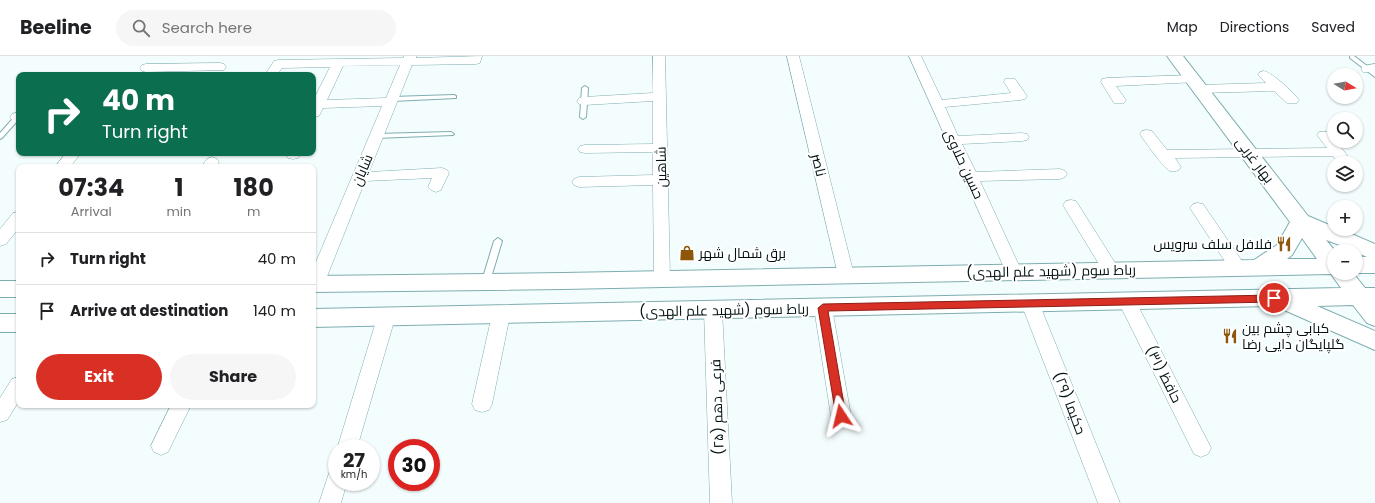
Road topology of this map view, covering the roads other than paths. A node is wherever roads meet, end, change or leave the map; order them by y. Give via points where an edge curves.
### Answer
1 (156, 56) edge
2 (476, 56) edge
3 (659, 56) edge
4 (793, 56) edge
5 (915, 56) edge
6 (1175, 56) edge
7 (1352, 57) edge
8 (409, 58) edge
9 (338, 63) junction
10 (220, 67) dead end
11 (1372, 70) edge
12 (143, 72) edge
13 (273, 72) edge
14 (1264, 74) dead end
15 (1010, 82) dead end
16 (1196, 84) junction
17 (1279, 87) junction
18 (584, 94) joint
19 (454, 97) dead end
20 (660, 97) junction
21 (1119, 100) dead end
22 (1292, 100) dead end
23 (391, 101) junction
24 (937, 104) junction
25 (316, 109) edge
26 (583, 117) dead end
27 (16, 118) edge
28 (451, 134) dead end
29 (1147, 134) dead end
30 (1324, 135) dead end
31 (376, 136) junction
32 (0, 137) edge
33 (1022, 137) dead end
34 (953, 140) junction
35 (660, 148) junction
36 (585, 149) dead end
37 (1248, 152) junction
38 (1162, 154) junction
39 (71, 156) edge
40 (1327, 156) edge
41 (1341, 156) edge
42 (65, 164) edge
43 (1174, 167) dead end
44 (1060, 174) dead end
45 (359, 177) junction
46 (970, 177) junction
47 (661, 180) junction
48 (579, 182) dead end
49 (436, 187) dead end
50 (1072, 206) dead end
51 (1198, 208) dead end
52 (16, 221) edge
53 (1301, 221) junction
54 (0, 240) edge
55 (498, 241) dead end
56 (1375, 252) edge
57 (1327, 256) edge
58 (1327, 265) edge
59 (1363, 265) edge
60 (1375, 265) edge
61 (1259, 267) junction
62 (1238, 268) junction
63 (1111, 270) junction
64 (1014, 272) junction
65 (846, 275) junction
66 (662, 278) junction
67 (316, 279) edge
68 (1349, 280) edge
69 (486, 281) junction
70 (563, 281) junction
71 (457, 282) junction
72 (316, 284) edge
73 (0, 289) edge
74 (16, 289) edge
75 (1367, 296) edge
76 (1274, 298) junction
77 (1127, 301) junction
78 (1030, 303) junction
79 (823, 308) junction
80 (713, 310) junction
81 (556, 314) junction
82 (500, 315) junction
83 (446, 316) junction
84 (1375, 317) edge
85 (316, 318) edge
86 (386, 318) junction
87 (0, 323) edge
88 (16, 323) edge
89 (1375, 341) edge
90 (16, 390) edge
91 (482, 404) dead end
92 (180, 408) edge
93 (0, 414) edge
94 (841, 416) dead end
95 (350, 439) edge
96 (161, 446) dead end
97 (1201, 448) dead end
98 (334, 491) edge
99 (330, 503) edge
100 (721, 503) edge
101 (1109, 503) edge

1 - 12 street
2 - 8 street via 476,60
3 - 20 street, شاهین
4 - 65 street, ناصر
5 - 24 street, حسین حلاوی
6 - 16 main road, بهار غربی
7 - 11 lane
8 - 9 street
8 - 23 street, شایان
9 - 13 street via 278,64
9 - 25 street
10 - 12 street
14 - 17 street
15 - 24 street via 1020,96
16 - 17 street
16 - 21 street via 1107,82
16 - 37 main road, بهار غربی
17 - 22 street
18 - 20 street
18 - 26 lane
19 - 23 lane
20 - 35 street, شاهین
23 - 25 street
23 - 31 street, شایان
24 - 34 street, حسین حلاوی
27 - 32 lane
28 - 31 lane
29 - 38 street
30 - 41 street
31 - 45 street, شایان
33 - 34 street
34 - 46 street, حسین حلاوی
35 - 36 street
35 - 47 street, شاهین
37 - 38 street
37 - 40 street
37 - 53 main road, بهار غربی
38 - 43 street
39 - 42 street
44 - 46 street
45 - 49 street via 442,173
45 - 67 street, شایان
46 - 64 street, حسین حلاوی
47 - 48 street
47 - 66 street, شاهین
50 - 63 street
51 - 62 street
52 - 54 street
53 - 56 main road
53 - 57 main road, بهار غربی
53 - 61 main road via 1285,250
55 - 69 lane
58 - 61 main road, رباط سوم (شهید علم الهدی)
59 - 60 main road
61 - 62 main road, رباط سوم (شهید علم الهدی)
62 - 63 main road, رباط سوم (شهید علم الهدی)
63 - 64 main road, رباط سوم (شهید علم الهدی)
64 - 65 main road, رباط سوم (شهید علم الهدی)
65 - 66 main road, رباط سوم (شهید علم الهدی)
66 - 70 main road, رباط سوم (شهید علم الهدی)
68 - 75 main road
69 - 70 main road, رباط سوم (شهید علم الهدی)
69 - 71 main road, رباط سوم (شهید علم الهدی)
70 - 81 main road via 548,289 544,304
71 - 72 main road, رباط سوم (شهید علم الهدی)
71 - 83 main road via 464,292 460,306
73 - 74 main road
75 - 76 main road, رباط سوم (شهید علم الهدی)
75 - 84 main road
76 - 77 main road, رباط سوم (شهید علم الهدی)
76 - 89 main road
77 - 78 main road, رباط سوم (شهید علم الهدی)
77 - 97 street, حافظ (۳۱)
78 - 79 main road, رباط سوم (شهید علم الهدی)
78 - 101 street, حکیما (۲۹)
79 - 80 main road, رباط سوم (شهید علم الهدی)
79 - 94 street
80 - 81 main road, رباط سوم (شهید علم الهدی)
80 - 100 street, فرعی دهم (۲۵)
81 - 82 main road, رباط سوم (شهید علم الهدی)
82 - 83 main road, رباط سوم (شهید علم الهدی)
82 - 91 street
83 - 86 main road, رباط سوم (شهید علم الهدی)
85 - 86 main road, رباط سوم (شهید علم الهدی)
86 - 95 street
87 - 88 main road
90 - 93 street
92 - 96 street
98 - 99 street

